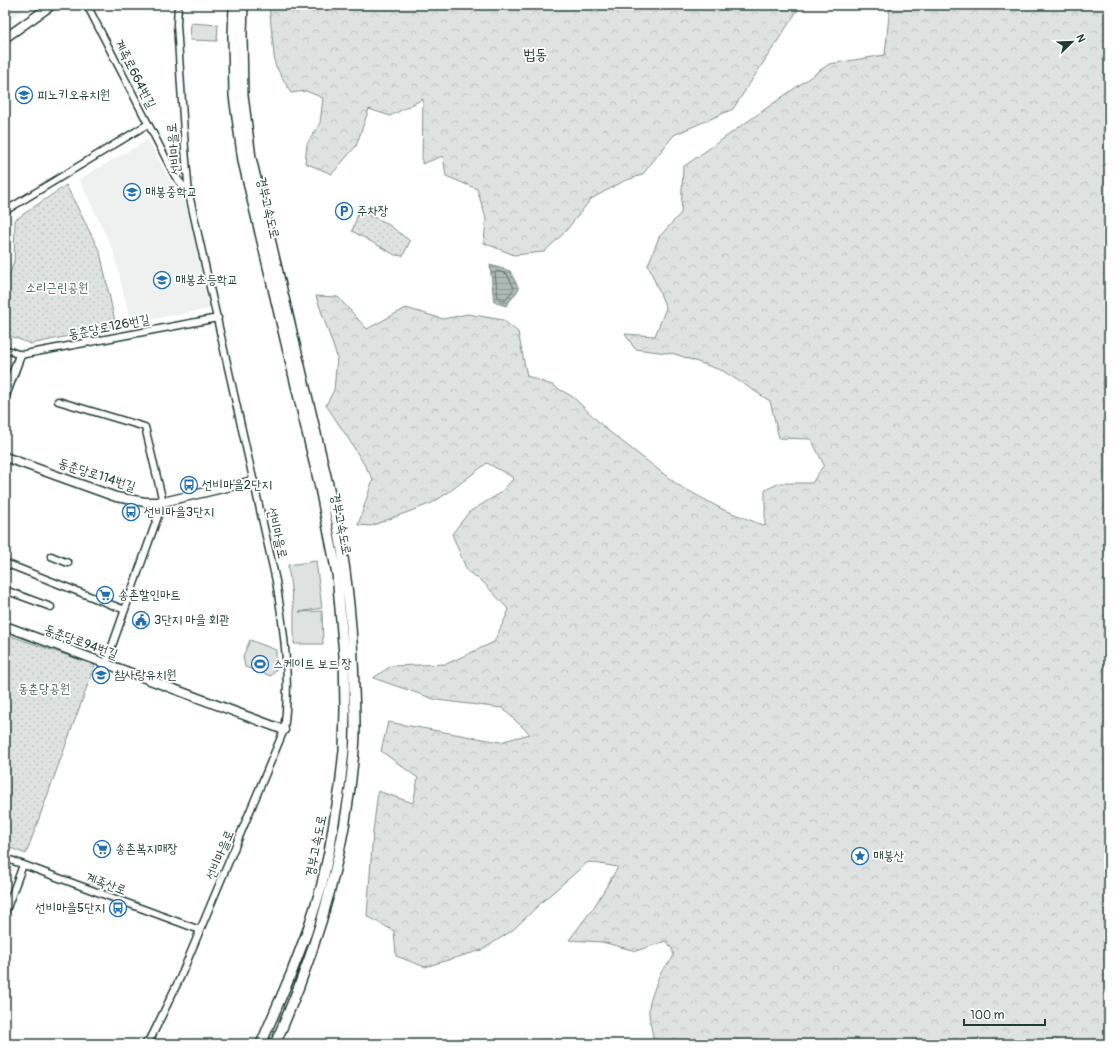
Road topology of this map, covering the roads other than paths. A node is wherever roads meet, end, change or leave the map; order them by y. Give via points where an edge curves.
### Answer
1 (52, 5) edge
2 (87, 5) edge
3 (178, 5) edge
4 (234, 5) edge
5 (243, 5) edge
6 (5, 38) edge
7 (148, 124) junction
8 (189, 194) junction
9 (5, 211) edge
10 (218, 318) junction
11 (5, 349) edge
12 (20, 355) junction
13 (5, 396) edge
14 (58, 401) dead end
15 (5, 457) edge
16 (254, 481) junction
17 (163, 502) junction
18 (51, 556) dead end
19 (5, 563) edge
20 (68, 563) dead end
21 (5, 590) edge
22 (51, 607) dead end
23 (125, 610) junction
24 (5, 626) edge
25 (106, 664) junction
26 (284, 730) junction
27 (5, 858) edge
28 (23, 865) junction
29 (5, 913) edge
30 (200, 930) junction
31 (146, 1044) edge
32 (261, 1044) edge
33 (275, 1044) edge
34 (541, 1044) edge
35 (550, 1044) edge

1 - 6 main road
2 - 7 street, 계족로664번길
3 - 8 street, 선비마을로 via 184,149
4 - 32 highway, 경부고속도로 via 233,78 238,131 319,483 337,574 344,655 344,750 333,832 321,888 307,932
5 - 33 highway, 경부고속도로 via 243,95 251,158 337,520 346,571 354,652 354,748 341,843 320,926
7 - 8 street, 계족로664번길 via 175,176
7 - 9 street
8 - 10 street, 선비마을로
10 - 12 street, 동춘당로126번길
10 - 16 street, 선비마을로
11 - 12 street
12 - 13 main road
14 - 17 street via 145,427
15 - 17 main road, 동춘당로114번길 via 116,497
16 - 17 main road, 동춘당로114번길
16 - 26 street, 선비마을로 via 282,615 287,678
17 - 23 street
18 - 20 street
19 - 23 street
21 - 22 street
23 - 25 street
24 - 25 main road, 동춘당로94번길
25 - 26 main road, 동춘당로94번길
26 - 30 street, 선비마을로
27 - 28 street, 계족산로
28 - 29 street
28 - 30 street, 계족산로
30 - 31 street, 선비마을로 via 169,1001
34 - 35 street

